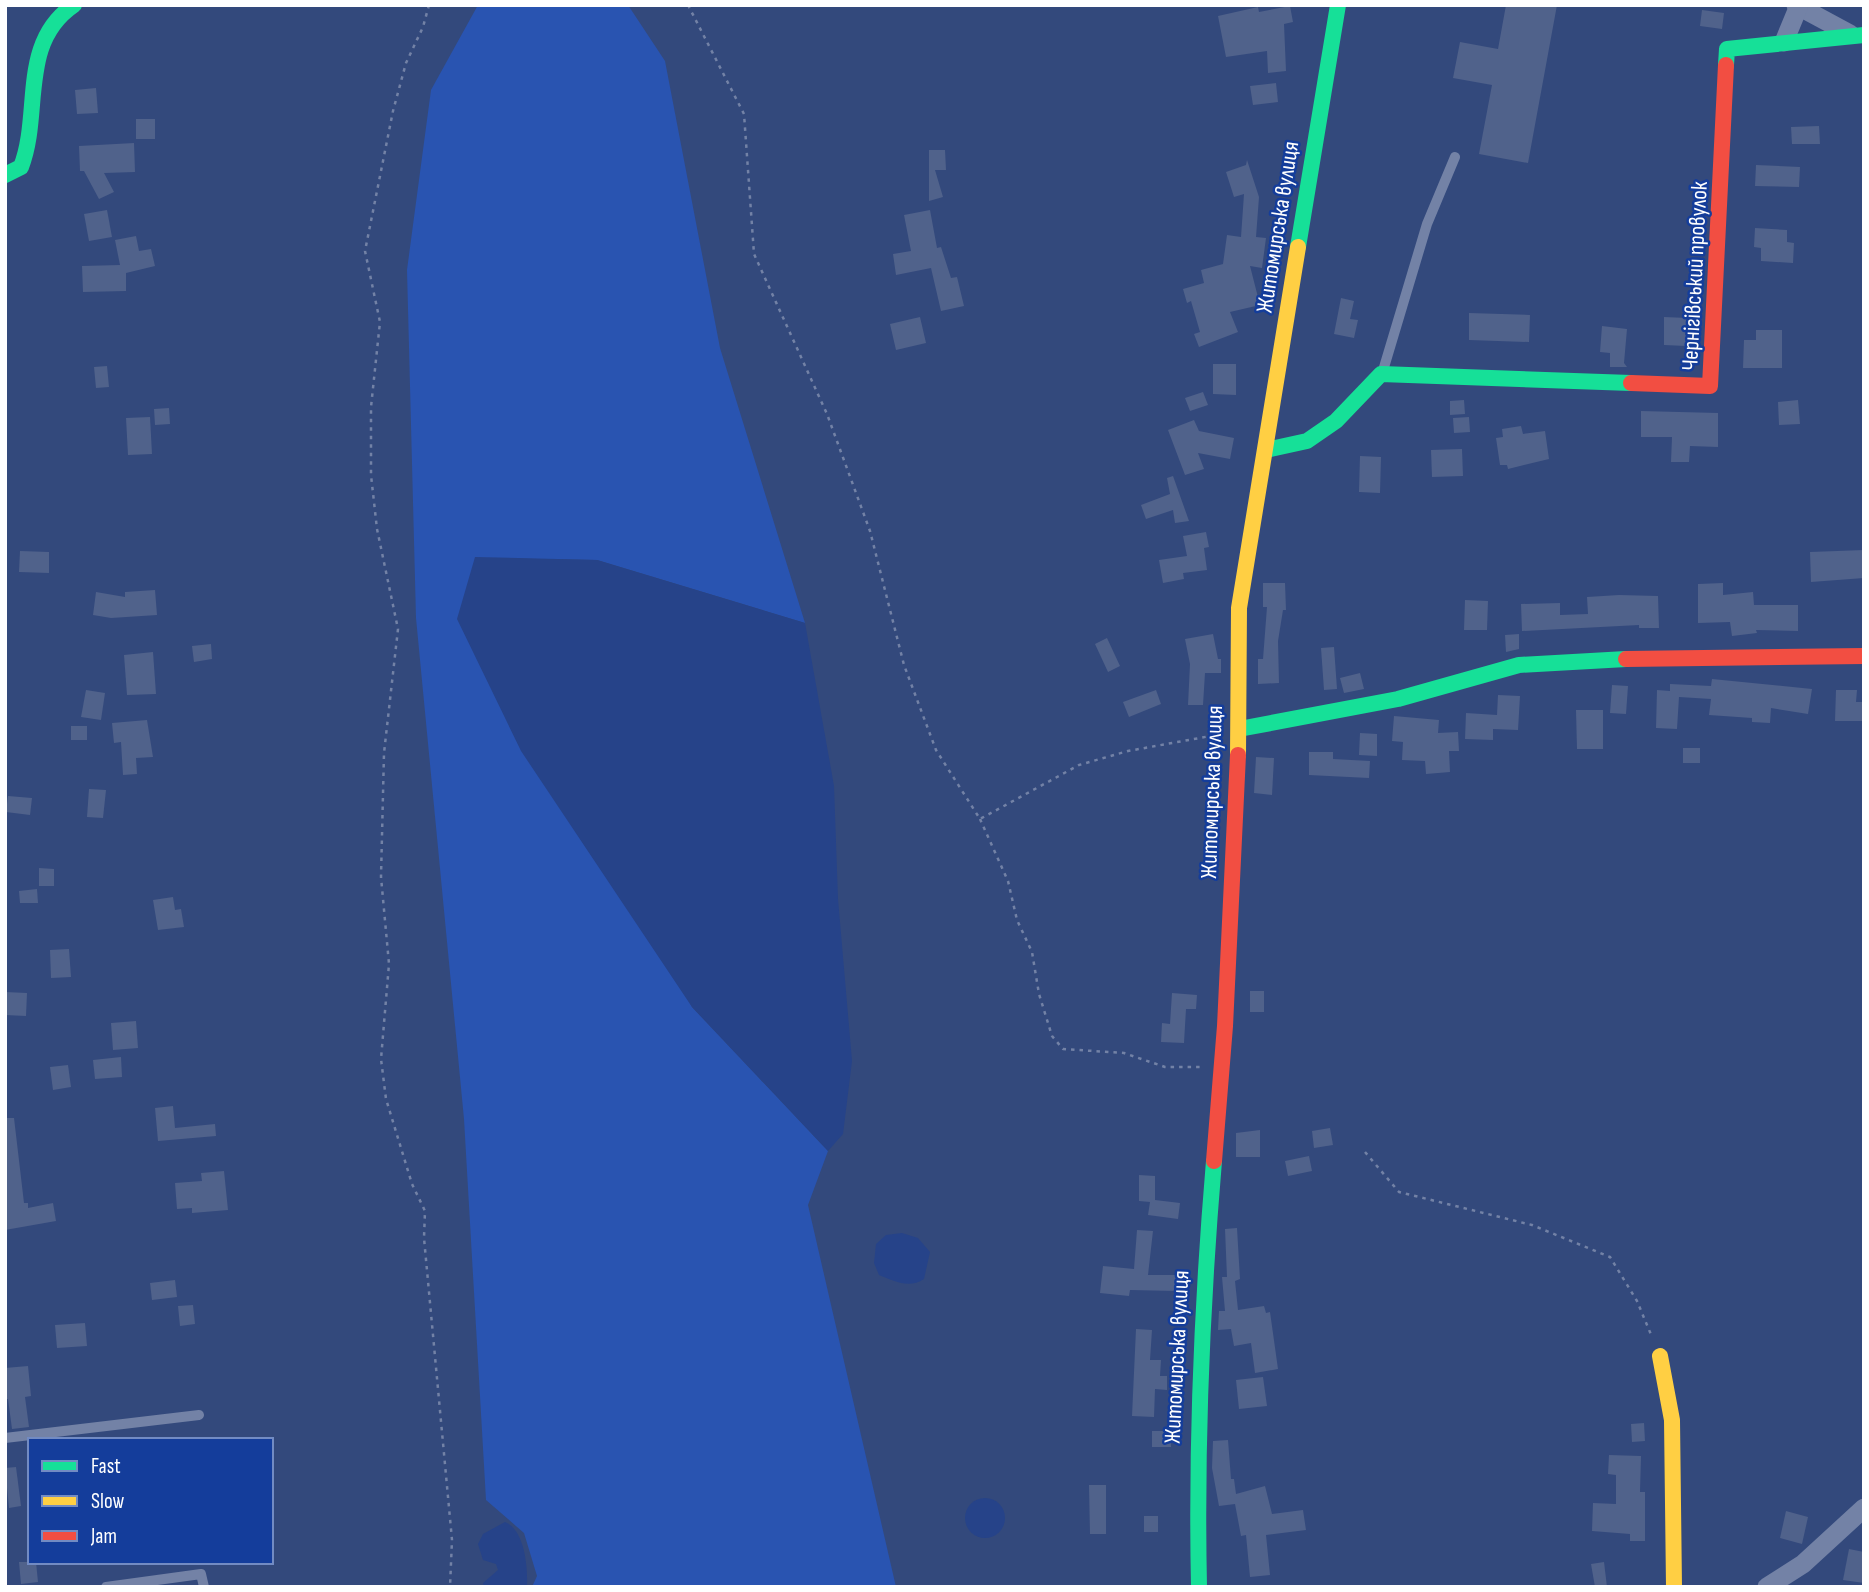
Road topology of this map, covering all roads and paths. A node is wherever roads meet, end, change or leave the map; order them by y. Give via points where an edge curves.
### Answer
1 (74, 5) edge
2 (429, 5) edge
3 (688, 5) edge
4 (1338, 5) edge
5 (1797, 7) edge
6 (1857, 34) edge
7 (1784, 42) junction
8 (1455, 157) dead end
9 (5, 175) edge
10 (1381, 374) junction
11 (1266, 450) junction
12 (1864, 656) edge
13 (1239, 729) junction
14 (980, 818) junction
15 (1222, 1063) junction
16 (1366, 1152) dead end
17 (1660, 1356) joint
18 (199, 1415) dead end
19 (5, 1438) edge
20 (1864, 1508) edge
21 (106, 1587) edge
22 (204, 1587) edge
23 (450, 1587) edge
24 (1199, 1587) edge
25 (1674, 1587) edge
26 (1767, 1587) edge

1 - 9 street via 44,37 26,154 21,167
2 - 23 path via 393,111 365,251 380,322 371,407 372,475 377,529 398,629 384,753 381,877 389,964 381,1059 386,1099 425,1211 452,1540
3 - 14 path via 744,114 754,254 827,414 870,531 904,665 936,750
4 - 11 street, Житомирська вулиця
5 - 6 street
5 - 7 street
6 - 7 street
7 - 10 street, Чернігівський провулок via 1727,49 1710,386
8 - 10 lane via 1427,224
10 - 11 street via 1336,421 1307,441
11 - 13 street, Житомирська вулиця via 1238,608
12 - 13 street via 1642,658 1519,665 1398,699
13 - 14 path via 1079,765
13 - 15 street, Житомирська вулиця
14 - 15 path via 1032,952 1052,1035 1063,1049 1124,1053 1165,1067 1193,1069
15 - 24 street, Житомирська вулиця via 1205,1265 1196,1460
16 - 17 path via 1399,1192 1532,1225 1610,1257 1637,1301
17 - 25 street via 1672,1420
18 - 19 lane
20 - 26 street via 1803,1564
21 - 22 lane via 201,1574

